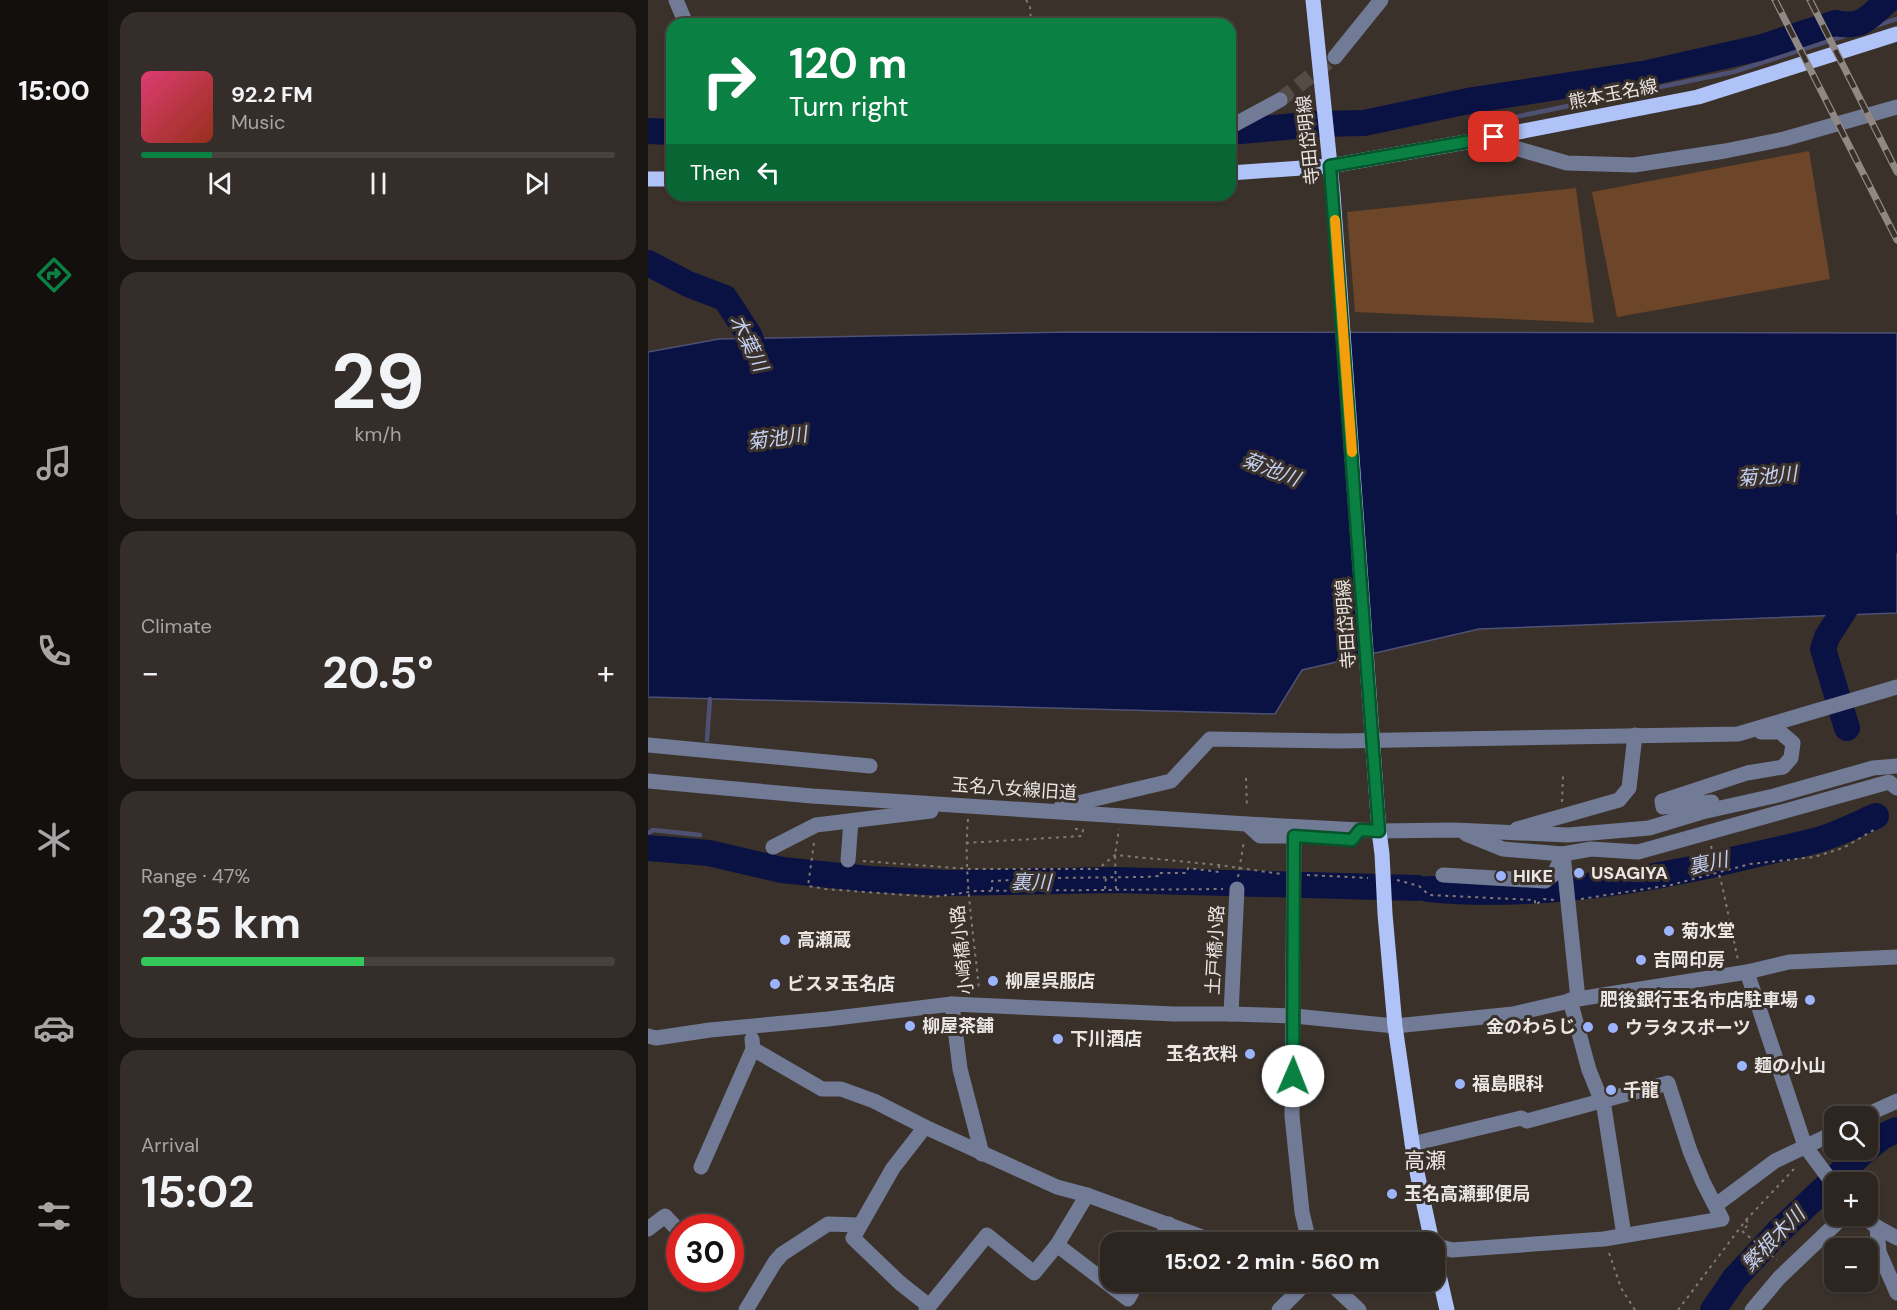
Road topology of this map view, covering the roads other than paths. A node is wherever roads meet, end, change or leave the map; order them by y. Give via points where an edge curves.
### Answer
1 (676, 0) edge
2 (1313, 0) edge
3 (1381, 0) edge
4 (684, 18) edge
5 (1897, 34) edge
6 (1335, 57) tunnel mouth
7 (1280, 100) tunnel mouth
8 (1897, 107) edge
9 (1236, 124) edge
10 (1472, 141) junction
11 (1330, 166) junction
12 (1236, 173) edge
13 (648, 179) edge
14 (666, 179) edge
15 (1897, 687) edge
16 (1744, 732) junction
17 (1635, 735) junction
18 (648, 745) edge
19 (870, 766) dead end
20 (1897, 766) edge
21 (648, 782) edge
22 (1897, 788) edge
23 (1774, 796) junction
24 (970, 806) junction
25 (1046, 811) junction
26 (851, 821) junction
27 (1247, 824) junction
28 (1360, 830) junction
29 (1454, 830) junction
30 (1379, 831) junction
31 (1506, 832) junction
32 (1294, 844) junction
33 (773, 847) dead end
34 (1563, 854) junction
35 (848, 860) road end
36 (1443, 875) dead end
37 (1237, 889) road end
38 (1897, 957) edge
39 (1747, 972) junction
40 (1574, 1000) junction
41 (952, 1004) junction
42 (1232, 1014) junction
43 (1294, 1016) junction
44 (1395, 1026) junction
45 (751, 1027) junction
46 (651, 1041) edge
47 (753, 1049) junction
48 (1897, 1101) edge
49 (1602, 1103) junction
50 (1878, 1110) edge
51 (925, 1127) junction
52 (1824, 1140) edge
53 (1412, 1144) junction
54 (1809, 1151) junction
55 (982, 1154) junction
56 (701, 1167) dead end
57 (1824, 1172) edge
58 (1087, 1195) junction
59 (1716, 1204) junction
60 (666, 1217) edge
61 (1169, 1224) junction
62 (859, 1225) junction
63 (1833, 1226) edge
64 (1877, 1227) joint
65 (648, 1229) edge
66 (1165, 1232) edge
67 (1190, 1232) edge
68 (1307, 1232) edge
69 (1430, 1232) edge
70 (1624, 1235) junction
71 (1896, 1237) edge
72 (1057, 1245) junction
73 (1445, 1248) edge
74 (1100, 1278) edge
75 (1119, 1292) edge
76 (1132, 1292) edge
77 (1297, 1292) edge
78 (1340, 1292) edge
79 (1443, 1292) edge
80 (1897, 1293) edge
81 (927, 1308) edge
82 (746, 1310) edge
83 (1279, 1310) edge
84 (1359, 1310) edge
85 (1447, 1310) edge
86 (1752, 1310) edge

1 - 4 street
2 - 11 main road, 寺田岱明線
3 - 6 street
5 - 10 main road, 熊本玉名線 via 1698,97
7 - 9 street
8 - 10 street via 1764,143 1634,165 1567,163
10 - 11 main road, 熊本玉名線
11 - 12 main road, 熊本玉名線
11 - 30 main road, 寺田岱明線
13 - 14 main road
15 - 16 street
16 - 17 street
16 - 23 street via 1780,732 1793,743 1791,758 1783,767 1747,773 1662,801 1663,807
17 - 25 street via 1339,741 1210,739 1171,781
17 - 31 street via 1629,788 1619,800
18 - 19 street
20 - 23 street via 1874,768
21 - 24 street, 玉名八女線旧道
22 - 34 street via 1889,782 1638,852 1590,849
23 - 31 street, 玉名八女線旧道 via 1649,828 1568,835
24 - 25 street, 玉名八女線旧道
24 - 26 street
25 - 27 street, 玉名八女線旧道
26 - 33 street via 816,825
26 - 35 street
27 - 28 street, 玉名八女線旧道
27 - 32 street via 1260,836
28 - 30 street, 玉名八女線旧道
28 - 32 street via 1352,840
29 - 30 street, 玉名八女線旧道
29 - 31 street, 玉名八女線旧道
29 - 34 street via 1503,849
30 - 44 main road, 寺田岱明線
32 - 43 street
34 - 36 street via 1554,874 1545,881
34 - 40 street via 1571,915
37 - 42 street, 土戸橋小路
38 - 39 street via 1789,962
39 - 40 street
39 - 54 street
40 - 44 street via 1513,1014
40 - 49 street via 1589,1070
41 - 42 street
41 - 45 street
41 - 55 street via 960,1069
42 - 43 street
43 - 44 street
43 - 68 street via 1292,1116
44 - 53 main road, 寺田岱明線
45 - 46 street
45 - 47 street
47 - 51 street via 822,1089 841,1089 874,1101
47 - 56 street
48 - 50 street
49 - 53 street
49 - 59 street via 1668,1083 1690,1151
49 - 70 street
51 - 55 street
51 - 62 street via 893,1168
52 - 54 street
53 - 69 main road, 寺田岱明線
54 - 57 street
54 - 59 street via 1775,1161
55 - 58 street via 1057,1187
58 - 61 street
58 - 72 street
59 - 70 street via 1722,1219
60 - 65 street
61 - 66 street
61 - 67 street
62 - 81 street via 853,1238
62 - 82 street via 828,1224 782,1254
63 - 86 street
64 - 71 street
64 - 80 street via 1879,1252
70 - 73 street
72 - 74 street
72 - 81 street via 1034,1273 987,1236
75 - 76 street via 1128,1299
77 - 83 street
78 - 84 street
79 - 85 main road

